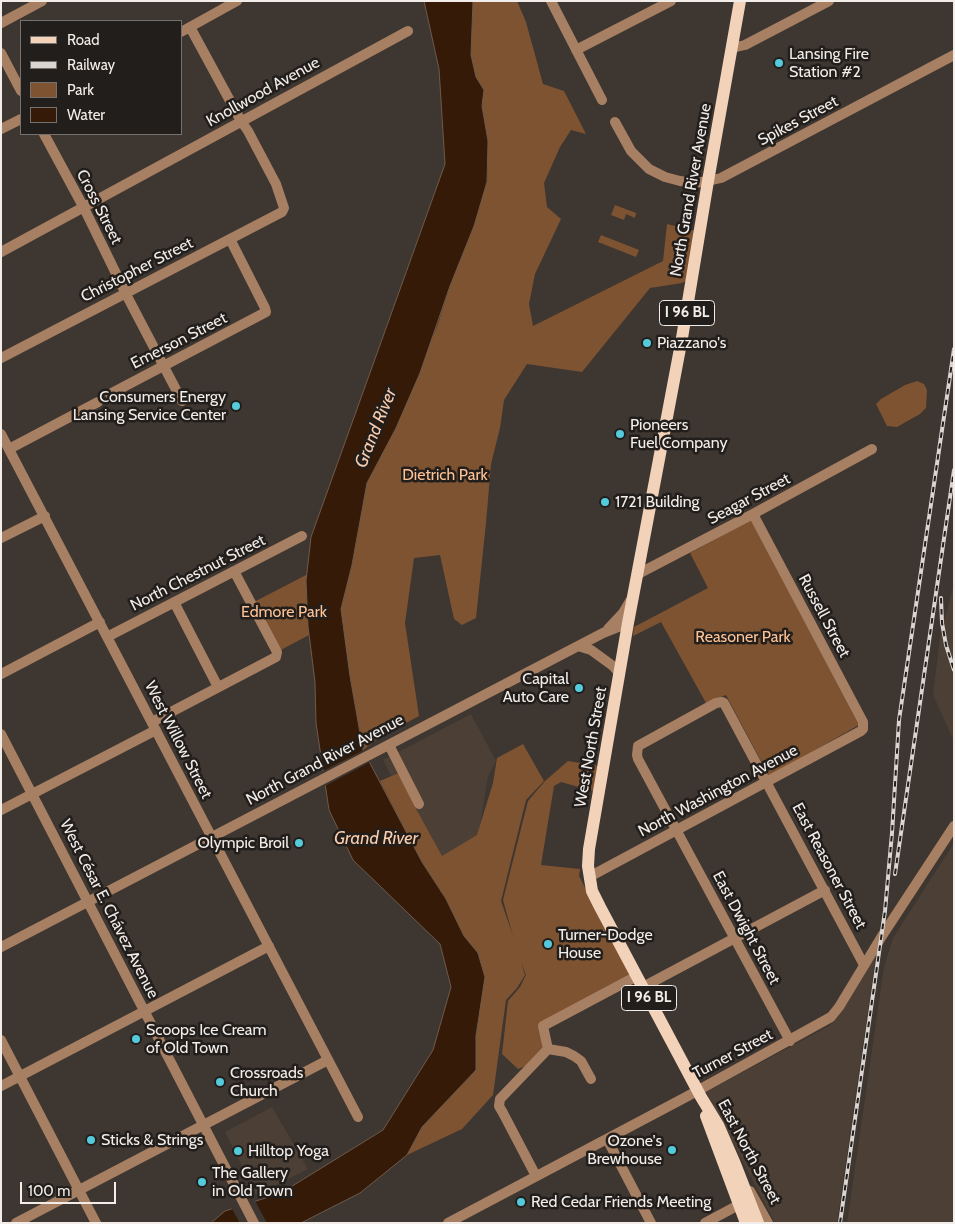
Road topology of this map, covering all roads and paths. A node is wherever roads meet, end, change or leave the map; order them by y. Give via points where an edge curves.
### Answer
1 (42, 1) edge
2 (237, 1) edge
3 (551, 1) edge
4 (670, 1) edge
5 (740, 1) edge
6 (830, 1) edge
7 (1, 23) edge
8 (186, 29) edge
9 (408, 31) dead end
10 (732, 48) junction
11 (576, 50) junction
12 (1, 53) edge
13 (954, 55) edge
14 (20, 89) edge
15 (602, 100) dead end
16 (20, 119) edge
17 (241, 122) junction
18 (615, 122) dead end
19 (1, 129) edge
20 (45, 135) edge
21 (708, 181) junction
22 (84, 208) junction
23 (230, 239) junction
24 (1, 252) edge
25 (126, 293) junction
26 (1, 358) edge
27 (163, 366) junction
28 (110, 394) dead end
29 (182, 401) dead end
30 (98, 402) dead end
31 (1, 434) edge
32 (9, 448) junction
33 (872, 449) dead end
34 (753, 514) junction
35 (45, 516) junction
36 (302, 536) dead end
37 (1, 538) edge
38 (234, 571) junction
39 (638, 574) junction
40 (634, 594) junction
41 (174, 602) junction
42 (100, 622) junction
43 (628, 623) junction
44 (603, 633) junction
45 (107, 637) junction
46 (578, 646) junction
47 (1, 674) edge
48 (620, 674) junction
49 (218, 687) junction
50 (722, 702) joint
51 (154, 726) junction
52 (861, 731) joint
53 (1, 734) edge
54 (385, 747) junction
55 (767, 782) junction
56 (32, 794) junction
57 (419, 804) dead end
58 (1, 810) edge
59 (954, 826) edge
60 (677, 830) junction
61 (212, 837) junction
62 (589, 877) junction
63 (825, 890) junction
64 (88, 902) junction
65 (735, 939) junction
66 (269, 946) junction
67 (1, 947) edge
68 (864, 965) junction
69 (640, 982) junction
70 (144, 1011) junction
71 (1, 1040) edge
72 (790, 1041) junction
73 (548, 1049) junction
74 (328, 1060) junction
75 (20, 1076) junction
76 (591, 1079) dead end
77 (1, 1086) edge
78 (699, 1094) junction
79 (358, 1117) dead end
80 (204, 1124) junction
81 (607, 1139) junction
82 (735, 1164) junction
83 (536, 1176) junction
84 (79, 1190) junction
85 (743, 1205) junction
86 (452, 1222) edge
87 (16, 1223) edge
88 (96, 1223) edge
89 (254, 1223) edge
90 (651, 1223) edge
91 (705, 1223) edge
92 (746, 1223) edge
93 (758, 1223) edge
94 (768, 1223) edge

1 - 7 street
2 - 8 street
3 - 11 street
4 - 11 street
5 - 10 main road, North Grand River Avenue / I 96 BL
6 - 10 street via 746,45
8 - 17 street
9 - 17 street, Knollwood Avenue
10 - 21 main road, North Grand River Avenue / I 96 BL
11 - 15 street
12 - 14 street
13 - 21 street, Spikes Street via 720,178
16 - 19 street
17 - 22 street, Knollwood Avenue
17 - 23 street, Christopher Street via 276,184 284,208
18 - 21 street, Spikes Street via 631,151 648,169 680,181
20 - 22 street, Cross Street
21 - 39 main road, North Grand River Avenue / I 96 BL
22 - 24 street, Knollwood Avenue
22 - 25 street, Cross Street
23 - 25 street, Christopher Street
23 - 27 street, Emerson Street via 266,312
25 - 26 street, Christopher Street
25 - 27 street, Cross Street
27 - 28 street, Emerson Street
27 - 29 street, Cross Street
30 - 32 street
31 - 32 street, West Willow Street
32 - 35 street, West Willow Street
33 - 34 street, Seagar Street
34 - 39 street, Seagar Street
34 - 52 street, Russell Street via 863,722
35 - 37 street
35 - 42 street, West Willow Street
36 - 38 street, North Chestnut Street
38 - 41 street, North Chestnut Street
38 - 49 street via 277,652 276,657
39 - 40 main road, North Grand River Avenue / I 96 BL
40 - 43 main road, North Grand River Avenue / I 96 BL
40 - 44 street via 623,613
41 - 45 street, North Chestnut Street
41 - 49 street
42 - 45 street, West Willow Street
42 - 47 street
43 - 44 street, North Grand River Avenue
43 - 48 main road, West North Street / I 96 BL
44 - 46 street, North Grand River Avenue
45 - 51 street, West Willow Street
46 - 48 street via 591,650
46 - 54 street, North Grand River Avenue
48 - 62 main road, West North Street / I 96 BL via 589,848
49 - 51 street
50 - 55 street, East Reasoner Street
50 - 60 street, East Dwight Street via 641,744 637,750 638,759
51 - 56 street
51 - 61 street, West Willow Street
52 - 55 street, North Washington Avenue
53 - 56 street, West César E. Chávez Avenue
54 - 57 street
54 - 61 street, North Grand River Avenue
55 - 60 street, North Washington Avenue
55 - 63 street, East Reasoner Street
56 - 58 street
56 - 64 street, West César E. Chávez Avenue
59 - 68 street, Turner Street
60 - 62 street, North Washington Avenue
60 - 65 street, East Dwight Street
61 - 64 street, North Grand River Avenue
61 - 66 street, West Willow Street
62 - 69 main road, East North Street / I 96 BL via 592,891
63 - 65 street
63 - 68 street, East Reasoner Street
64 - 67 street, North Grand River Avenue
64 - 70 street, West César E. Chávez Avenue
65 - 69 street
65 - 72 street, East Dwight Street
66 - 70 street
66 - 74 street, West Willow Street
68 - 72 street, Turner Street via 831,1017
69 - 73 street via 543,1026
69 - 78 main road, East North Street / I 96 BL
70 - 75 street
70 - 80 street, West César E. Chávez Avenue
71 - 75 street
72 - 78 street, Turner Street
73 - 76 street via 574,1056 581,1061
73 - 83 street via 500,1099 503,1113
74 - 79 street, West Willow Street
74 - 80 street
75 - 77 street
75 - 84 street
78 - 81 street, Turner Street
78 - 82 main road, East North Street / I 96 BL via 718,1125
78 - 85 main road, East North Street / I 96 BL
80 - 84 street
80 - 89 street, West César E. Chávez Avenue
81 - 83 street, Turner Street
81 - 90 street
82 - 85 main road, I 96 BL
82 - 94 street, East North Street
83 - 86 street, Turner Street
84 - 87 street
84 - 88 street
85 - 91 street
85 - 92 main road
85 - 93 main road, I 96 BL

